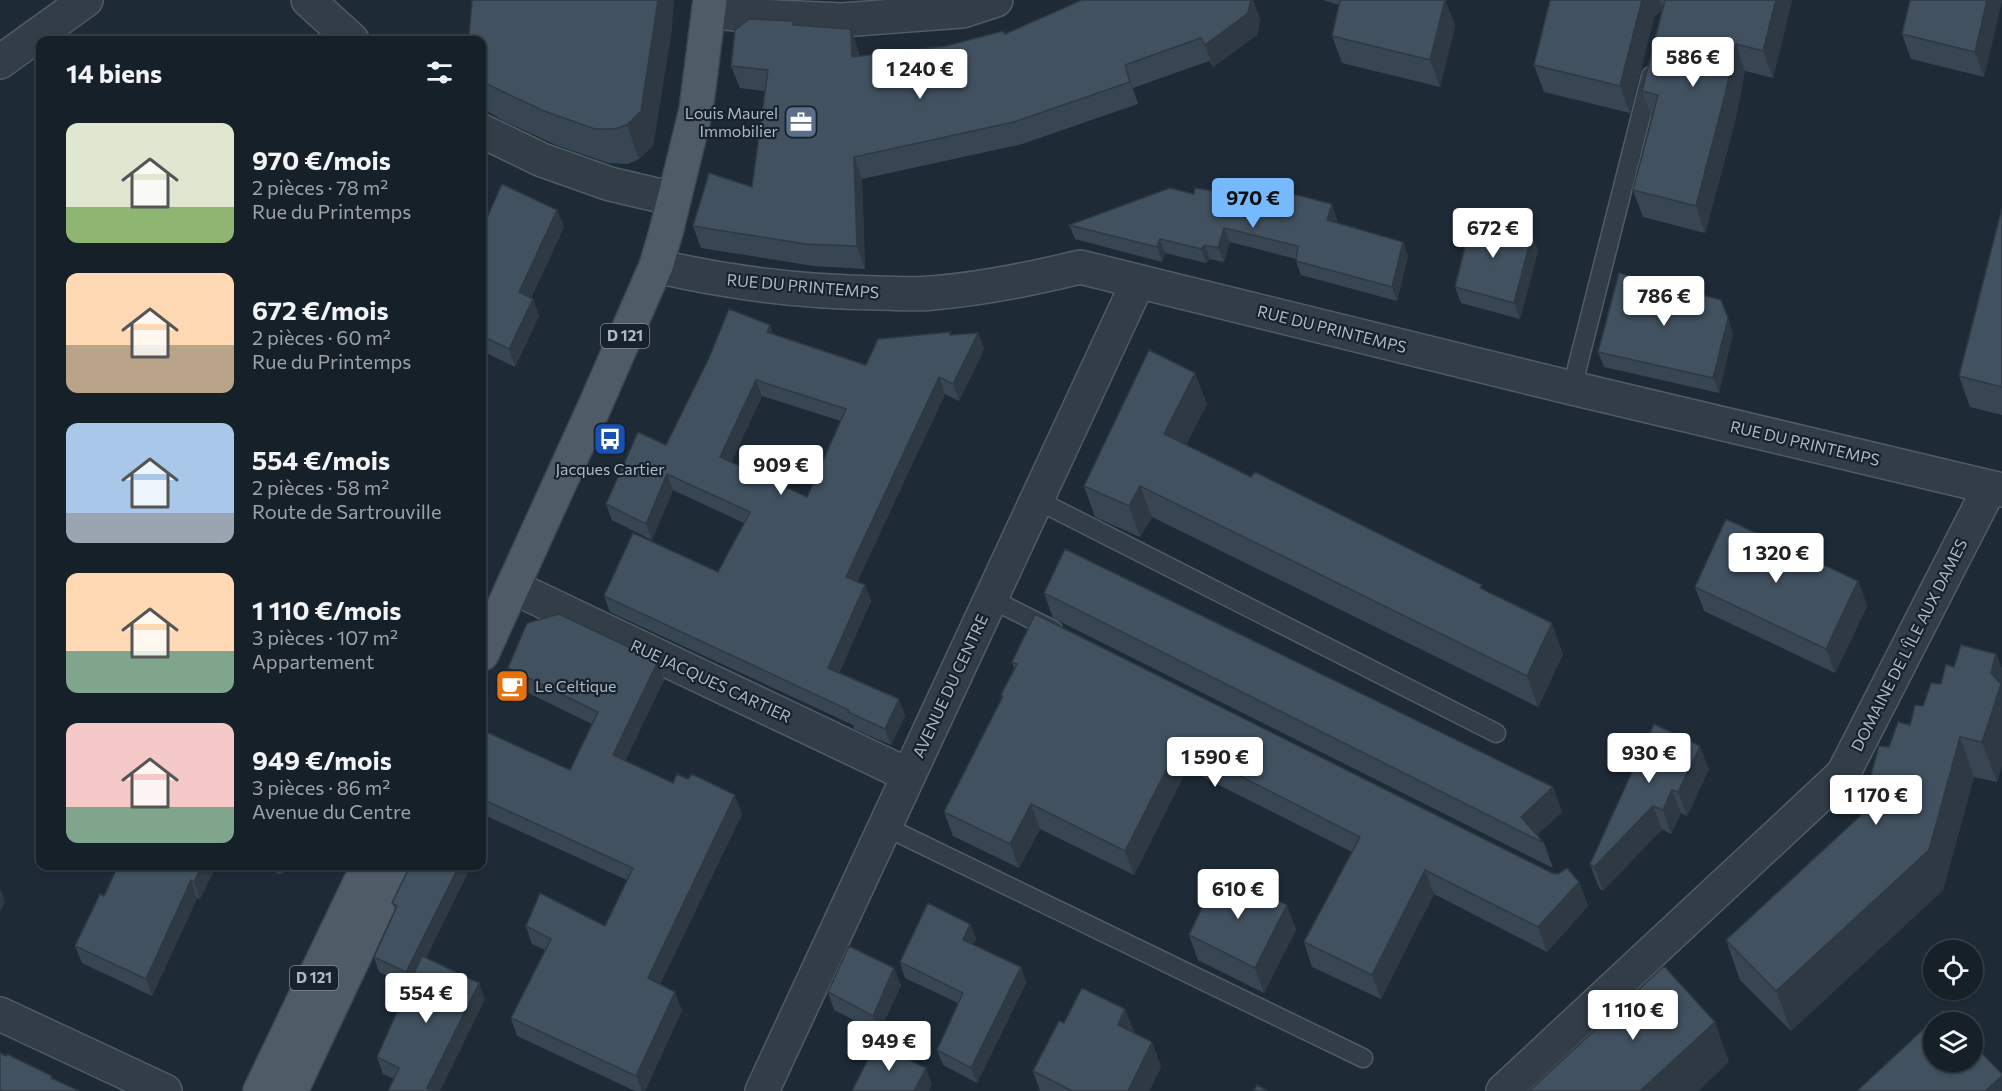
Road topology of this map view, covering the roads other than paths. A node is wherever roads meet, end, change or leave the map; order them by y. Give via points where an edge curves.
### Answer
1 (86, 0) edge
2 (308, 0) edge
3 (996, 0) edge
4 (709, 5) edge
5 (36, 36) edge
6 (36, 36) edge
7 (348, 36) edge
8 (1656, 55) edge
9 (0, 62) edge
10 (486, 133) edge
11 (674, 199) junction
12 (656, 266) junction
13 (1138, 282) junction
14 (1572, 388) junction
15 (1996, 488) edge
16 (1037, 500) junction
17 (513, 587) junction
18 (991, 599) junction
19 (1065, 636) edge
20 (486, 645) edge
21 (1496, 733) dead end
22 (908, 775) junction
23 (884, 826) junction
24 (366, 870) edge
25 (395, 870) edge
26 (0, 1014) edge
27 (1363, 1058) dead end
28 (165, 1091) edge
29 (260, 1091) edge
30 (291, 1091) edge
31 (762, 1091) edge
32 (1503, 1091) edge

1 - 5 street
2 - 7 street
3 - 4 street via 962,11 842,20 754,16
4 - 11 main road, D 121 via 696,110
6 - 9 street
8 - 14 lane
10 - 11 street via 542,160 610,184
11 - 12 main road, D 121
12 - 13 street, RUE DU PRINTEMPS via 767,286 841,292 931,294 1016,283 1080,267
12 - 17 main road, D 121
13 - 14 street, RUE DU PRINTEMPS
13 - 16 street, AVENUE DU CENTRE
14 - 15 street, RUE DU PRINTEMPS
15 - 32 street, DOMAINE DE L'ÎLE AUX DAMES via 1843,774
16 - 18 street, AVENUE DU CENTRE
16 - 21 lane
17 - 20 main road, D 121
17 - 22 street, RUE JACQUES CARTIER
18 - 19 lane
18 - 22 street, AVENUE DU CENTRE
22 - 23 street, AVENUE DU CENTRE
23 - 27 lane
23 - 31 street, AVENUE DU CENTRE
24 - 29 main road, D 121
25 - 30 main road, D 121
26 - 28 street

